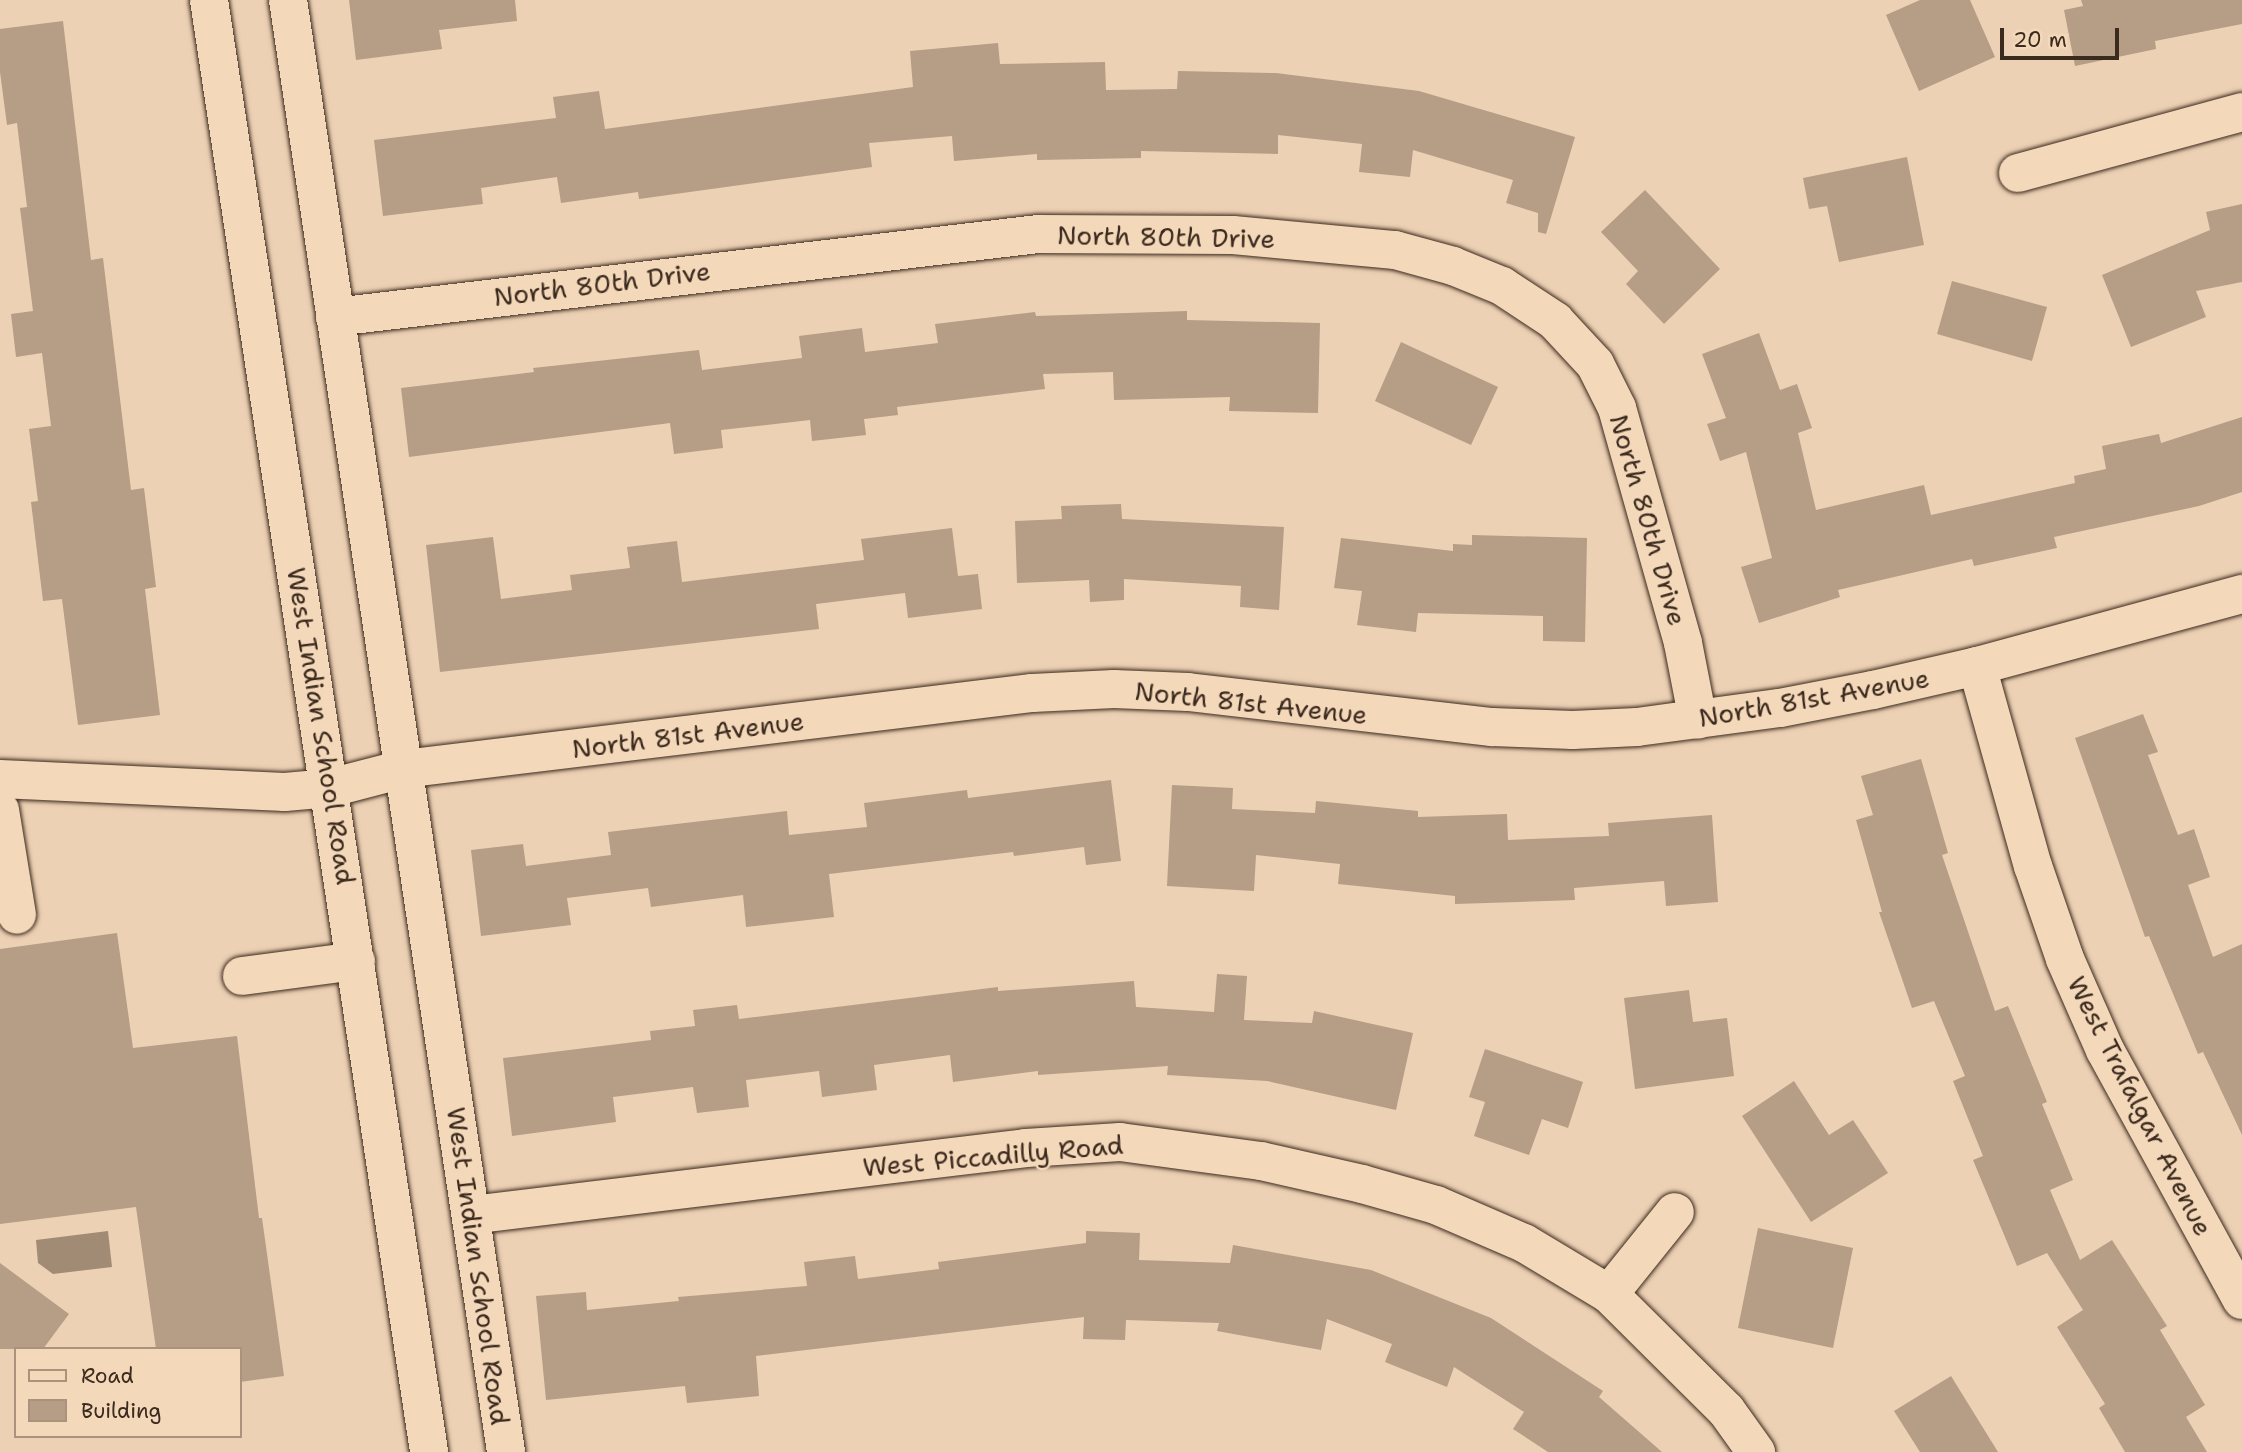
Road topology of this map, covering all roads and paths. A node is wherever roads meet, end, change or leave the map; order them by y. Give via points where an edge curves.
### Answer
1 (209, 0) edge
2 (288, 0) edge
3 (2242, 112) edge
4 (2018, 173) dead end
5 (335, 317) junction
6 (2242, 594) edge
7 (1977, 666) junction
8 (1698, 720) junction
9 (403, 769) junction
10 (0, 779) edge
11 (330, 788) junction
12 (0, 810) edge
13 (17, 915) dead end
14 (356, 961) junction
15 (242, 976) dead end
16 (1675, 1212) dead end
17 (471, 1216) junction
18 (1609, 1294) junction
19 (2242, 1300) edge
20 (429, 1452) edge
21 (506, 1452) edge
22 (1756, 1452) edge

1 - 11 street, West Indian School Road
2 - 5 street, West Indian School Road
3 - 4 street
5 - 8 street, North 80th Drive via 1038,234 1233,235 1395,250 1453,266 1502,286 1555,321 1595,364 1617,408 1683,643
5 - 9 street, West Indian School Road
6 - 7 street, North 81st Avenue
7 - 8 street, North 81st Avenue via 1807,703
7 - 19 street, West Trafalgar Avenue via 2033,866 2065,959 2105,1050
8 - 9 street, North 81st Avenue via 1573,730 1492,727 1188,692 1114,689 1006,696
9 - 11 street, North 81st Avenue
9 - 17 street, West Indian School Road
10 - 11 street, North 81st Avenue via 285,792
11 - 14 street, West Indian School Road
12 - 13 street
14 - 15 street
14 - 20 street, West Indian School Road
16 - 18 street
17 - 18 street, West Piccadilly Road via 1026,1148 1120,1142 1261,1161 1437,1205 1524,1243
17 - 21 street, West Indian School Road
18 - 22 street, West Piccadilly Road via 1726,1410

